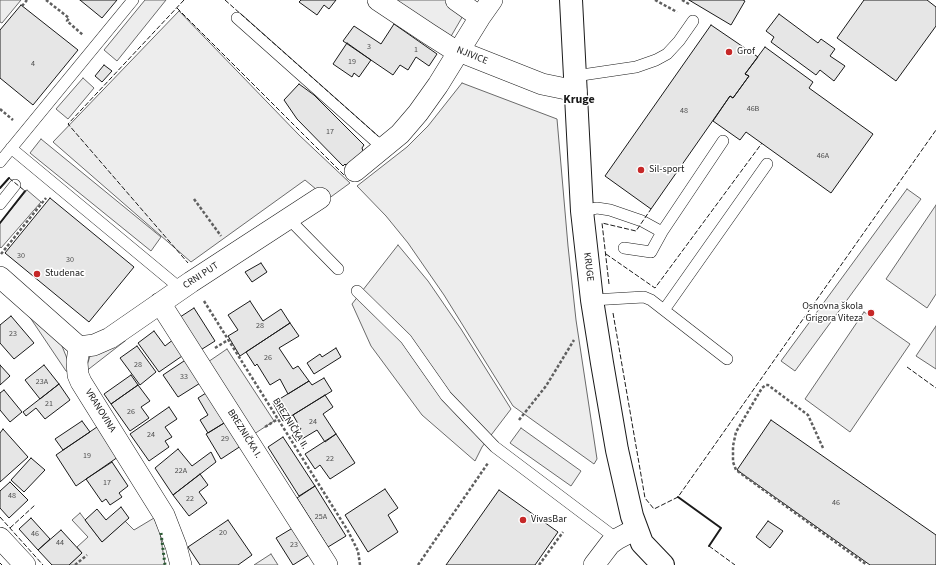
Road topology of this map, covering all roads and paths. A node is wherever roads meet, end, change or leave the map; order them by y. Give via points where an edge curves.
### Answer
1 (27, 0) edge
2 (46, 0) edge
3 (133, 0) edge
4 (378, 0) edge
5 (456, 0) edge
6 (492, 0) edge
7 (571, 0) edge
8 (22, 6) dead end
9 (480, 16) junction
10 (237, 18) dead end
11 (693, 21) dead end
12 (86, 37) dead end
13 (460, 52) junction
14 (576, 84) junction
15 (0, 109) edge
16 (16, 122) dead end
17 (723, 141) dead end
18 (11, 148) junction
19 (383, 148) junction
20 (0, 162) edge
21 (767, 164) dead end
22 (355, 171) dead end
23 (15, 185) dead end
24 (56, 186) junction
25 (320, 198) dead end
26 (194, 199) dead end
27 (0, 204) edge
28 (582, 211) junction
29 (289, 219) junction
30 (662, 232) junction
31 (225, 241) dead end
32 (624, 248) dead end
33 (1, 254) dead end
34 (338, 269) dead end
35 (0, 277) edge
36 (181, 289) junction
37 (357, 291) dead end
38 (592, 300) junction
39 (203, 301) dead end
40 (160, 303) junction
41 (664, 310) junction
42 (575, 339) dead end
43 (79, 347) junction
44 (727, 359) dead end
45 (520, 420) dead end
46 (823, 448) dead end
47 (490, 459) dead end
48 (636, 529) junction
49 (563, 532) dead end
50 (0, 538) edge
51 (616, 539) junction
52 (87, 555) dead end
53 (24, 565) edge
54 (75, 565) edge
55 (181, 565) edge
56 (327, 565) edge
57 (360, 565) edge
58 (418, 565) edge
59 (539, 565) edge
60 (594, 565) edge
61 (663, 565) edge
62 (867, 565) edge

1 - 8 path
2 - 12 path
3 - 18 lane
4 - 13 street, NJIVICE
5 - 9 street
6 - 9 street
7 - 14 street, KRUGE
9 - 13 street
10 - 19 lane
11 - 14 lane via 667,54 656,60
13 - 14 street, NJIVICE via 542,84 553,87
13 - 19 street via 418,113 400,134
14 - 28 street, KRUGE
15 - 16 path
17 - 30 lane
18 - 20 lane
18 - 24 lane
19 - 22 street
21 - 41 lane
23 - 27 lane
24 - 33 path
24 - 36 lane
25 - 29 street, CRNI PUT
26 - 31 path
28 - 30 lane via 597,208 610,210 642,221
28 - 38 street, KRUGE
29 - 34 lane
29 - 36 street, CRNI PUT
30 - 32 lane via 651,252
35 - 43 street
36 - 40 street, CRNI PUT
37 - 51 lane via 406,339 446,396 495,447
38 - 41 lane via 644,297
38 - 48 street, KRUGE via 617,450
39 - 57 path, BREZNIČKA II. via 348,531 358,551
40 - 43 street, CRNI PUT via 110,338 94,345
40 - 56 street, BREZNIČKA I.
41 - 44 lane
42 - 45 path via 546,386
43 - 55 street, VRANOVINA via 77,362 81,382 164,515
46 - 62 path via 808,414 766,385 736,432 733,446 734,462 736,470
47 - 58 path
48 - 51 street
48 - 61 street, KRUGE via 646,549
49 - 59 path
50 - 53 street
51 - 60 street
52 - 54 path

